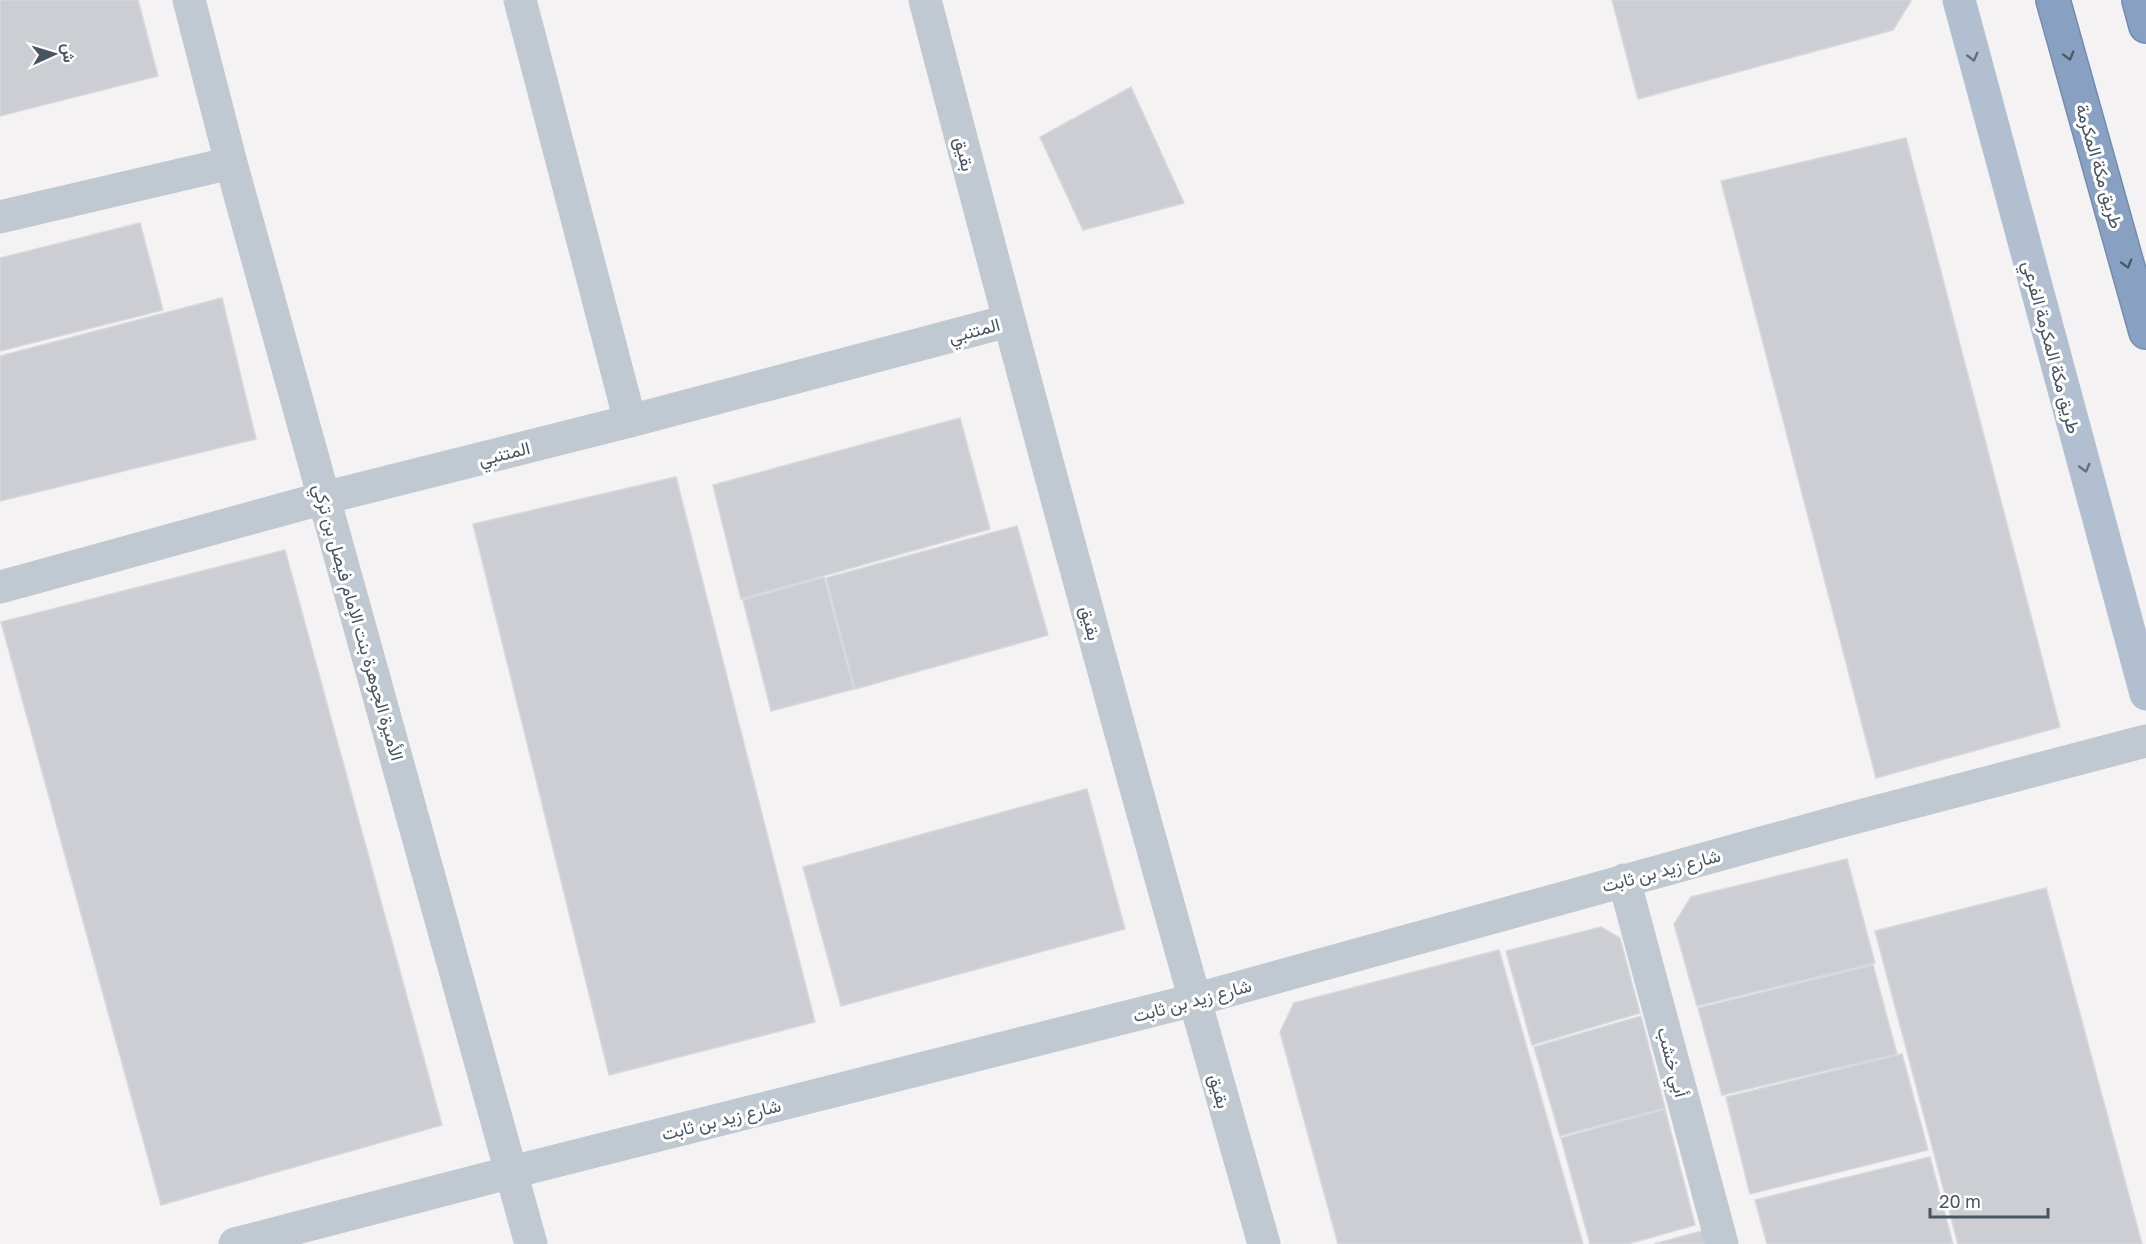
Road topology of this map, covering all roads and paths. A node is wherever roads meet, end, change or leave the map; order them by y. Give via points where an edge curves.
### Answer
1 (189, 0) edge
2 (520, 0) edge
3 (925, 0) edge
4 (1959, 0) edge
5 (2054, 0) edge
6 (2139, 0) edge
7 (2146, 26) edge
8 (231, 163) junction
9 (0, 217) edge
10 (1008, 321) junction
11 (2146, 332) edge
12 (630, 421) junction
13 (324, 498) junction
14 (0, 587) edge
15 (2146, 694) edge
16 (2146, 741) edge
17 (1624, 880) junction
18 (1194, 1000) junction
19 (512, 1172) junction
20 (235, 1244) edge
21 (531, 1244) edge
22 (1264, 1244) edge
23 (1722, 1244) edge

1 - 8 street, الأميرة الجوهرة بنت الإمام فيصل بن تركي
2 - 12 street
3 - 10 street, بقيق
4 -> 15 main road, طريق مكة المكرمة الفرعي
5 -> 11 highway, طريق مكة المكرمة
6 - 7 highway
8 - 9 street
8 - 13 street, الأميرة الجوهرة بنت الإمام فيصل بن تركي
10 - 12 street, المتنبي
10 - 18 street, بقيق
12 - 13 street, المتنبي
13 - 14 street, المتنبي
13 - 19 street, الأميرة الجوهرة بنت الإمام فيصل بن تركي
16 - 17 street, شارع زيد بن ثابت
17 - 18 street, شارع زيد بن ثابت
17 - 23 street, أبي خشب
18 - 19 street, شارع زيد بن ثابت
18 - 22 street, بقيق
19 - 20 street, شارع زيد بن ثابت
19 - 21 street, الأميرة الجوهرة بنت الإمام فيصل بن تركي

